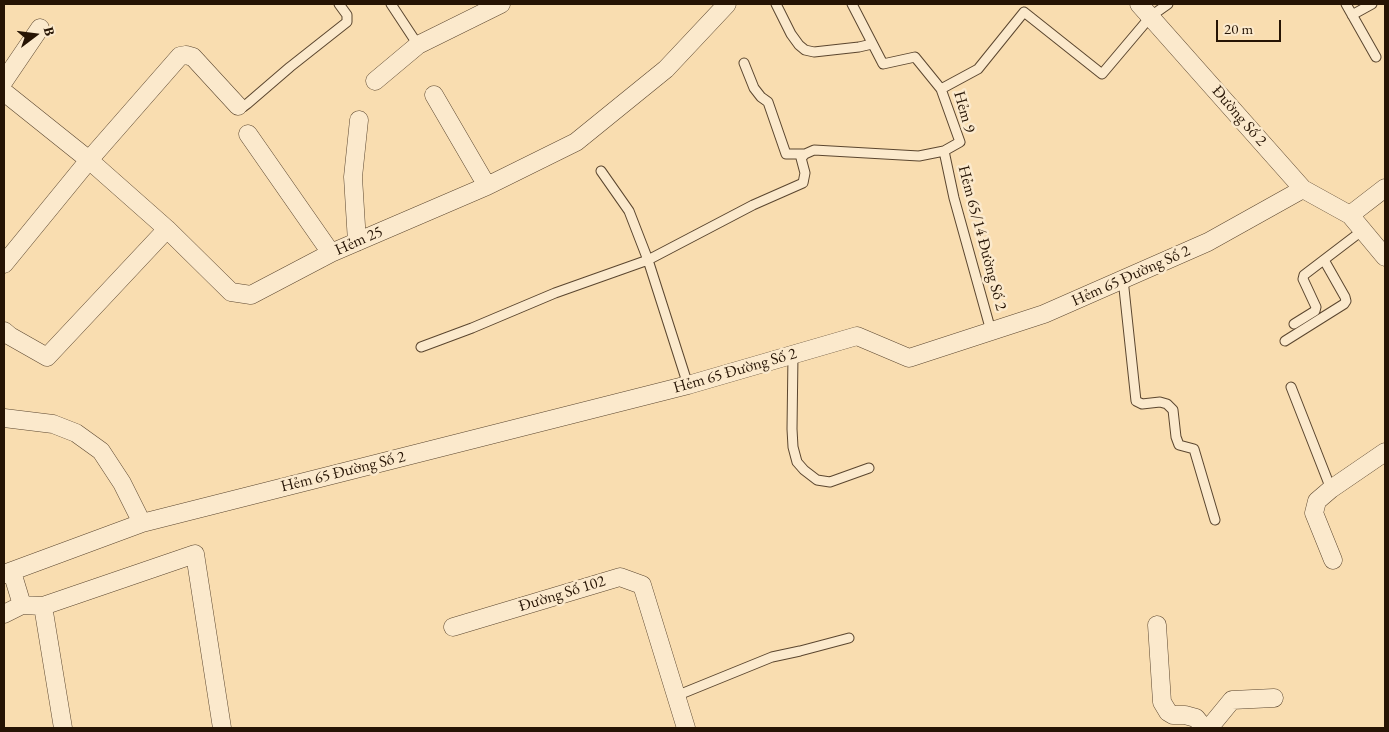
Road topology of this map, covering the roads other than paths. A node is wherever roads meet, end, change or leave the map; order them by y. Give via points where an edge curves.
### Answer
1 (339, 4) edge
2 (391, 4) edge
3 (498, 4) edge
4 (727, 4) edge
5 (776, 4) edge
6 (852, 4) edge
7 (1139, 4) edge
8 (1168, 4) edge
9 (1346, 4) edge
10 (1372, 4) edge
11 (1352, 15) junction
12 (1151, 16) junction
13 (40, 28) dead end
14 (872, 44) junction
15 (418, 45) junction
16 (1376, 57) dead end
17 (744, 63) dead end
18 (4, 81) edge
19 (375, 81) dead end
20 (941, 89) junction
21 (434, 95) dead end
22 (6, 99) edge
23 (238, 106) joint
24 (359, 120) dead end
25 (248, 134) dead end
26 (944, 151) junction
27 (806, 154) junction
28 (89, 160) junction
29 (601, 171) dead end
30 (487, 186) junction
31 (1385, 188) edge
32 (1303, 189) junction
33 (1350, 215) junction
34 (167, 229) junction
35 (1363, 230) junction
36 (357, 242) junction
37 (331, 253) junction
38 (1385, 258) edge
39 (648, 260) junction
40 (1324, 260) junction
41 (4, 264) edge
42 (1123, 279) junction
43 (1294, 324) dead end
44 (4, 331) edge
45 (991, 332) junction
46 (1285, 341) dead end
47 (421, 347) dead end
48 (793, 355) junction
49 (688, 385) junction
50 (1291, 387) dead end
51 (4, 418) edge
52 (1385, 452) edge
53 (869, 468) dead end
54 (1330, 489) junction
55 (1215, 520) dead end
56 (142, 523) junction
57 (1333, 560) dead end
58 (8, 573) edge
59 (22, 605) junction
60 (42, 606) junction
61 (4, 614) edge
62 (1157, 625) dead end
63 (453, 627) dead end
64 (849, 638) dead end
65 (676, 696) junction
66 (1274, 698) dead end
67 (63, 728) edge
68 (222, 728) edge
69 (686, 728) edge
70 (1204, 728) edge
71 (1209, 728) edge

1 - 23 lane via 347,22 247,104
2 - 15 lane
3 - 15 street
4 - 30 street, Hẻm 25 via 666,69 576,142
5 - 14 lane via 791,34 805,50 814,52
6 - 14 lane
7 - 12 street, Đường Số 2
8 - 12 lane
9 - 11 lane
10 - 11 lane
11 - 16 lane
12 - 20 lane via 1102,74 1024,12 978,69
12 - 32 street, Đường Số 2
13 - 18 street
14 - 20 lane, Hẻm 9 via 883,64 915,57
15 - 19 street
17 - 27 lane via 754,88 768,102 786,154
20 - 26 lane, Hẻm 9 via 960,142
21 - 30 street
22 - 28 street, Hẻm 25
23 - 28 street via 193,57 180,56
24 - 36 street via 353,176
25 - 37 street
26 - 27 lane via 919,156 814,150
26 - 45 lane, Hẻm 65/14 Đường Số 2
27 - 39 lane via 801,158 805,174 803,183 752,205
28 - 34 street, Hẻm 25
28 - 41 street
29 - 39 lane via 629,211
30 - 36 street, Hẻm 25
31 - 33 street
32 - 33 street, Đường Số 2
32 - 42 street, Hẻm 65 Đường Số 2 via 1208,242
33 - 35 street, Đường Số 2
34 - 37 street, Hẻm 25 via 231,292 251,295
34 - 44 street via 47,357
35 - 38 street, Đường Số 2
35 - 40 lane
36 - 37 street, Hẻm 25
39 - 47 lane
39 - 49 lane
40 - 43 lane via 1303,279 1315,303 1315,311
40 - 46 lane via 1346,301
42 - 45 street, Hẻm 65 Đường Số 2 via 1044,314
42 - 55 lane via 1136,401 1142,404 1160,402 1172,410 1179,445 1194,449
45 - 48 street, Hẻm 65 Đường Số 2 via 909,358 857,336
48 - 49 street, Hẻm 65 Đường Số 2
48 - 53 lane via 793,447 797,462 817,480 830,482
49 - 56 street, Hẻm 65 Đường Số 2
50 - 54 lane
51 - 56 street via 54,424 76,433 101,451
52 - 54 street
54 - 57 street via 1317,501 1314,513
56 - 58 street, Hẻm 65 Đường Số 2
58 - 59 street
59 - 60 street
59 - 61 street
60 - 67 street
60 - 68 street via 195,554
62 - 70 street via 1162,702 1172,715 1196,718
63 - 65 street, Đường Số 102 via 620,577 642,585
64 - 65 lane via 772,657
65 - 69 street, Đường Số 102
66 - 71 street via 1232,700

